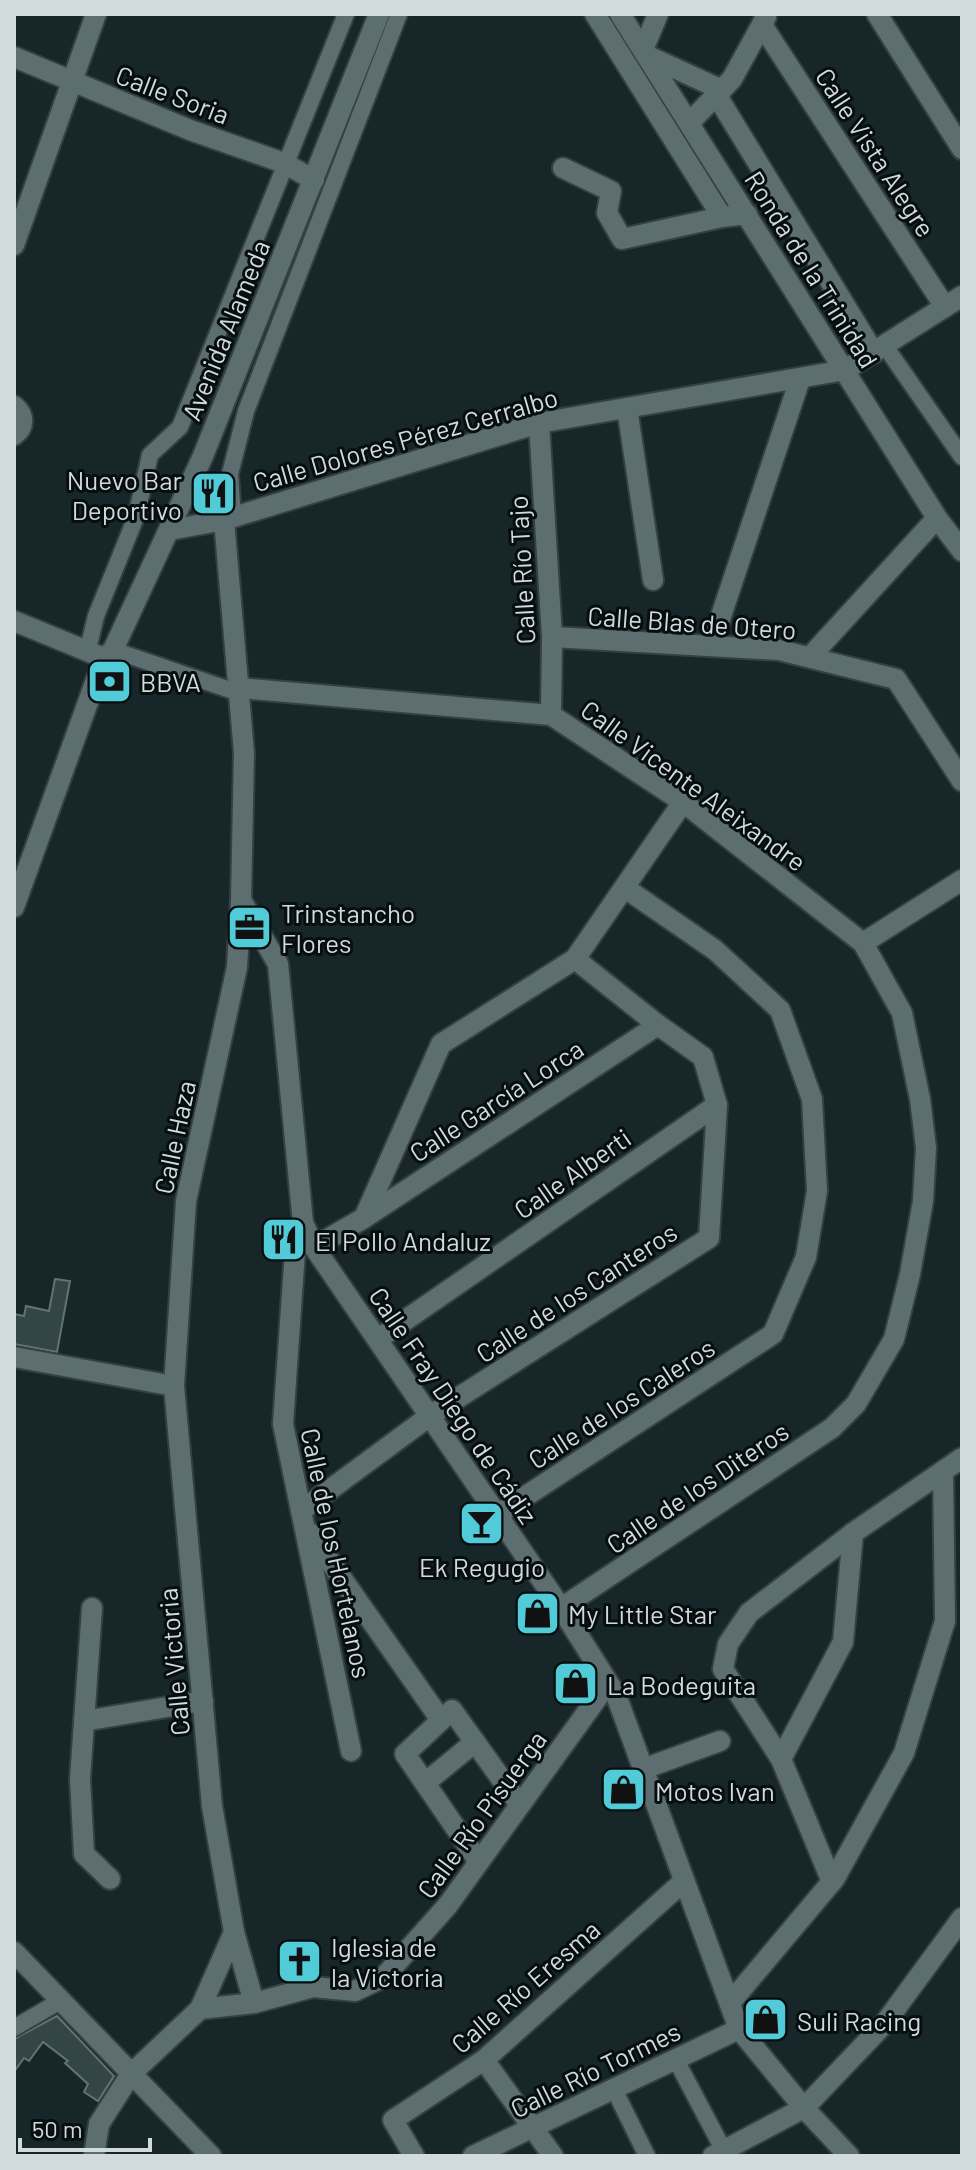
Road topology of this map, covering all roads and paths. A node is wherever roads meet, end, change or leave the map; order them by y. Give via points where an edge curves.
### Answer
1 (96, 14) edge
2 (346, 14) edge
3 (379, 14) edge
4 (399, 14) edge
5 (595, 14) edge
6 (620, 14) edge
7 (658, 14) edge
8 (877, 14) edge
9 (765, 19) edge
10 (644, 52) junction
11 (14, 57) edge
12 (72, 82) junction
13 (720, 93) junction
14 (689, 123) junction
15 (962, 149) edge
16 (284, 163) junction
17 (563, 168) dead end
18 (314, 180) junction
19 (747, 214) junction
20 (722, 217) junction
21 (14, 245) edge
22 (954, 302) edge
23 (879, 350) junction
24 (845, 370) junction
25 (800, 379) junction
26 (14, 406) edge
27 (627, 408) junction
28 (539, 423) junction
29 (14, 435) edge
30 (962, 457) edge
31 (229, 518) junction
32 (937, 518) junction
33 (170, 530) junction
34 (962, 551) edge
35 (653, 580) dead end
36 (14, 621) edge
37 (552, 637) junction
38 (711, 646) junction
39 (101, 653) junction
40 (810, 657) junction
41 (239, 690) junction
42 (551, 715) junction
43 (962, 781) edge
44 (683, 802) junction
45 (18, 875) edge
46 (962, 880) edge
47 (625, 888) junction
48 (241, 900) junction
49 (14, 907) edge
50 (863, 943) junction
51 (575, 959) junction
52 (658, 1025) junction
53 (717, 1105) junction
54 (364, 1218) junction
55 (303, 1223) junction
56 (314, 1247) junction
57 (378, 1339) junction
58 (14, 1357) edge
59 (174, 1386) junction
60 (431, 1415) junction
61 (962, 1458) edge
62 (943, 1471) junction
63 (497, 1515) junction
64 (303, 1518) junction
65 (853, 1533) junction
66 (92, 1608) dead end
67 (561, 1608) junction
68 (608, 1683) junction
69 (203, 1701) junction
70 (441, 1720) junction
71 (84, 1721) junction
72 (720, 1741) dead end
73 (475, 1742) junction
74 (351, 1751) dead end
75 (781, 1759) junction
76 (643, 1769) junction
77 (425, 1783) junction
78 (520, 1805) junction
79 (479, 1862) junction
80 (110, 1879) dead end
81 (683, 1882) junction
82 (832, 1882) junction
83 (962, 1918) edge
84 (234, 1932) junction
85 (14, 1952) edge
86 (60, 2001) junction
87 (254, 2003) junction
88 (730, 2003) junction
89 (200, 2009) junction
90 (14, 2028) edge
91 (739, 2029) junction
92 (484, 2060) junction
93 (676, 2060) junction
94 (131, 2074) junction
95 (614, 2089) junction
96 (804, 2108) junction
97 (533, 2128) junction
98 (719, 2153) edge
99 (94, 2156) edge
100 (211, 2156) edge
101 (414, 2156) edge
102 (473, 2156) edge
103 (553, 2156) edge
104 (647, 2156) edge
105 (849, 2156) edge

1 - 12 street
2 - 16 street
3 - 18 street, Avenida Alameda
4 - 31 street via 246,411 230,474
5 - 20 street
6 - 10 street, Ronda de la Trinidad
7 - 10 street
8 - 15 street
9 - 13 street
9 - 22 street, Calle Vista Alegre
10 - 13 street
10 - 14 street, Ronda de la Trinidad
11 - 12 street, Calle Soria
12 - 16 street, Calle Soria
12 - 21 street
13 - 14 street
13 - 23 street, Ronda de la Trinidad
14 - 19 street, Ronda de la Trinidad
16 - 18 street, Calle Soria
16 - 39 street via 180,427 150,455 136,517 96,616
17 - 20 street via 611,191 607,213 622,239
18 - 33 street, Avenida Alameda
19 - 20 street
19 - 24 street, Ronda de la Trinidad
22 - 23 street, Calle Dolores Pérez Cerralbo
23 - 24 street, Calle Dolores Pérez Cerralbo
23 - 30 street
24 - 25 street, Calle Dolores Pérez Cerralbo
24 - 32 street, Ronda de la Trinidad
25 - 27 street, Calle Dolores Pérez Cerralbo
25 - 38 street
26 - 29 street via 23,420
27 - 28 street, Calle Dolores Pérez Cerralbo
27 - 35 street
28 - 31 street, Calle Dolores Pérez Cerralbo
28 - 37 street, Calle Río Tajo
31 - 33 street, Calle Dolores Pérez Cerralbo
31 - 41 street
32 - 34 street, Ronda de la Trinidad
32 - 40 street
33 - 39 street, Avenida Alameda
36 - 39 street
37 - 38 street, Calle Blas de Otero
37 - 42 street, Calle Río Tajo
38 - 40 street, Calle Blas de Otero
39 - 41 street
39 - 45 street, Avenida Alameda
40 - 43 street, Calle Blas de Otero via 896,679
41 - 42 street, Calle Vicente Aleixandre
41 - 48 street via 244,753
42 - 44 street, Calle Vicente Aleixandre
44 - 47 street
44 - 50 street, Calle Vicente Aleixandre
45 - 49 street, Avenida Alameda
46 - 50 street
47 - 51 street
47 - 63 street, Calle de los Caleros via 715,950 780,1010 812,1099 817,1191 806,1257 773,1334
48 - 55 street, Calle Fray Diego de Cádiz via 278,964
48 - 59 street, Calle Haza via 237,967 186,1201
50 - 67 street, Calle de los Diteros via 902,1013 926,1148 923,1201 894,1339 856,1404 832,1428
51 - 52 street
51 - 54 street via 441,1044
52 - 53 street via 703,1057
52 - 54 street, Calle García Lorca
53 - 57 street, Calle Alberti
53 - 60 street, Calle de los Canteros via 709,1238
54 - 56 street, Calle García Lorca
55 - 56 street, Calle Fray Diego de Cádiz
55 - 64 street, Calle de los Hortelanos via 295,1251 283,1424
56 - 57 street, Calle Fray Diego de Cádiz
57 - 60 street, Calle Fray Diego de Cádiz
58 - 59 street
59 - 69 street, Calle Victoria
60 - 63 street, Calle Fray Diego de Cádiz
60 - 64 street, Calle de los Canteros
61 - 62 street
62 - 65 street
62 - 82 street via 945,1621 904,1753
63 - 67 street, Calle Fray Diego de Cádiz
64 - 70 street
64 - 74 street, Calle de los Hortelanos
65 - 75 street via 843,1642
65 - 75 street via 749,1613 728,1644 723,1669
66 - 71 street
67 - 68 street, Calle Fray Diego de Cádiz
68 - 76 street, Calle Fray Diego de Cádiz
68 - 78 street, Calle Río Pisuerga
69 - 71 street
69 - 84 street, Calle Victoria via 212,1806
70 - 73 street via 452,1710
70 - 77 street via 405,1754
71 - 80 street via 84,1854
72 - 76 street
73 - 77 street
73 - 78 street
75 - 82 street
76 - 81 street, Calle Fray Diego de Cádiz
77 - 79 street
78 - 79 street, Calle Río Pisuerga
79 - 87 street, Calle Río Pisuerga via 384,1977 355,1991 313,1987
81 - 88 street, Calle Fray Diego de Cádiz
81 - 92 street, Calle Río Eresma
82 - 88 street
83 - 96 street via 885,2023
84 - 87 street, Calle Victoria
84 - 89 street
85 - 86 street
86 - 90 street
86 - 94 street
87 - 89 street, Calle Río Pisuerga
88 - 91 street, Calle Fray Diego de Cádiz
89 - 94 street
91 - 93 street, Calle Río Tormes
91 - 96 street, Calle Fray Diego de Cádiz
92 - 97 street
92 - 101 street, Calle Río Eresma via 393,2120
93 - 95 street, Calle Río Tormes
93 - 98 street
94 - 99 street via 99,2124
94 - 100 street
95 - 97 street, Calle Río Tormes
95 - 104 street
96 - 98 street
96 - 105 street, Calle Fray Diego de Cádiz
97 - 102 street, Calle Río Tormes
97 - 103 street

